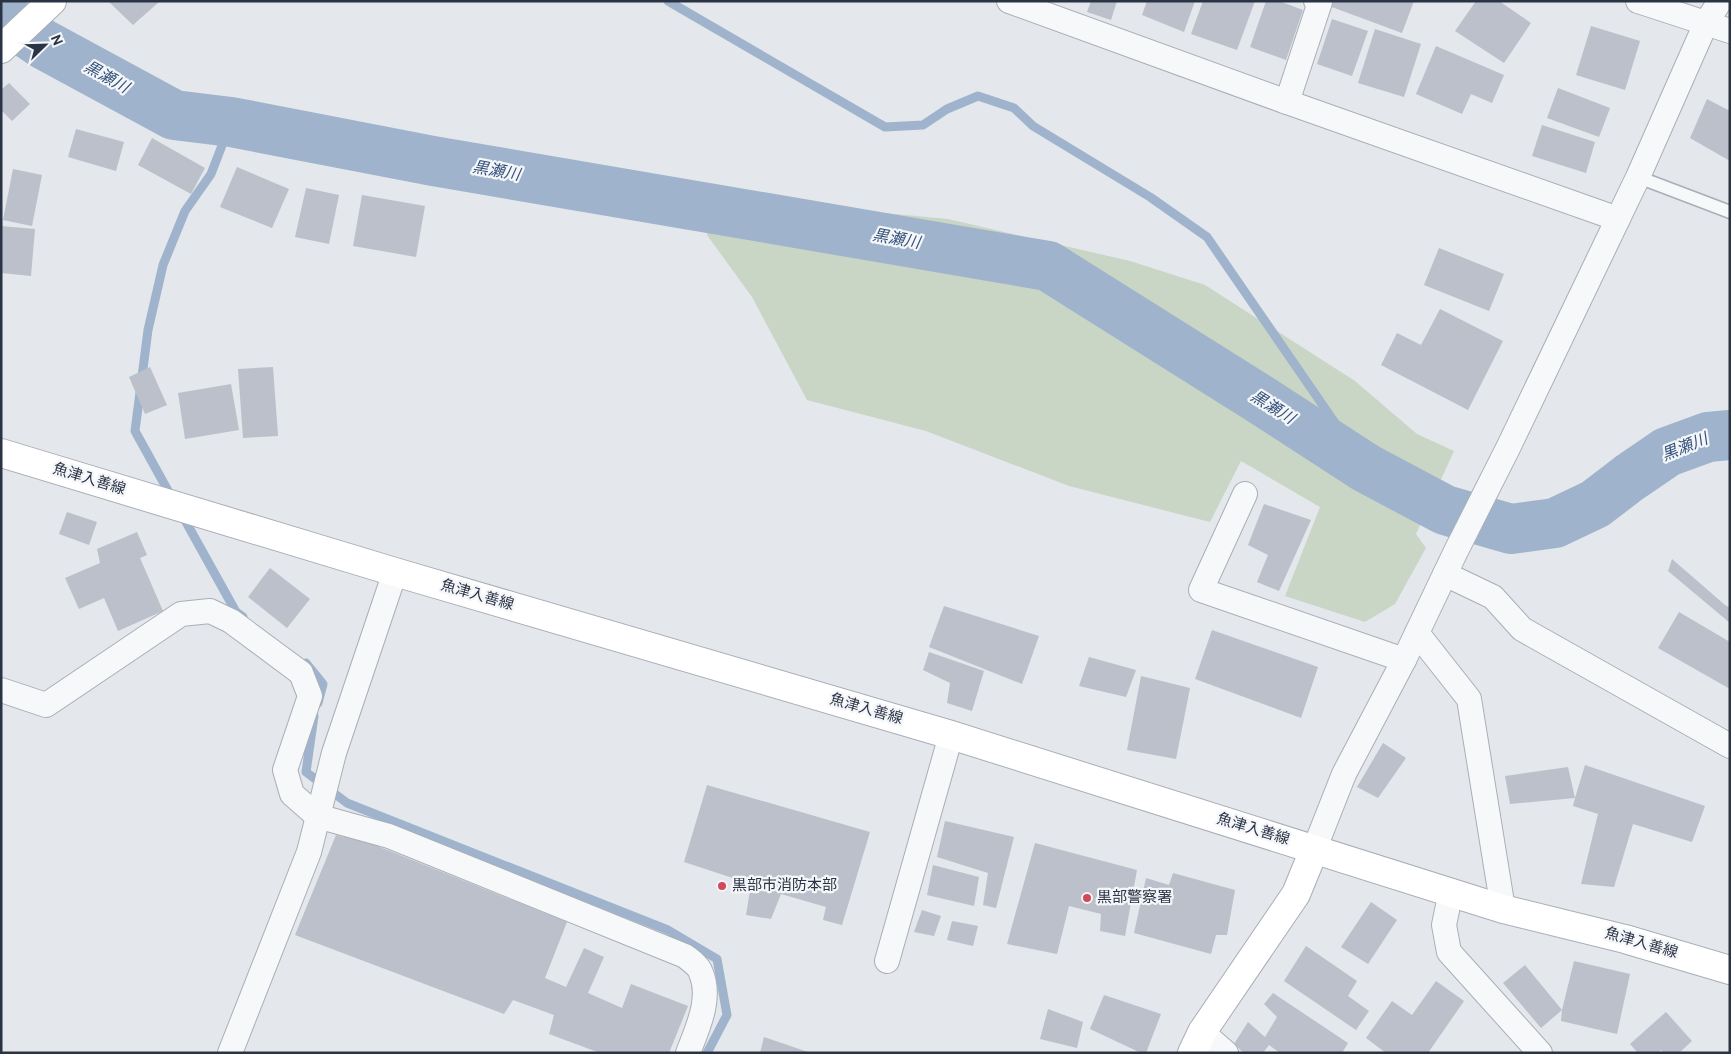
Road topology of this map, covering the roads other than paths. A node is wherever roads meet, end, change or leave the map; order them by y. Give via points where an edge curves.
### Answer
1 (52, 1) edge
2 (1009, 1) edge
3 (1316, 1) edge
4 (1638, 1) edge
5 (1720, 1) edge
6 (1706, 23) junction
7 (1730, 31) edge
8 (2, 47) edge
9 (1287, 102) junction
10 (1638, 177) junction
11 (1730, 212) edge
12 (1618, 218) junction
13 (1, 453) edge
14 (1245, 494) dead end
15 (395, 572) junction
16 (1445, 574) junction
17 (1417, 633) junction
18 (1404, 660) junction
19 (1, 690) edge
20 (951, 736) junction
21 (1730, 746) edge
22 (317, 816) junction
23 (1314, 850) junction
24 (1451, 891) junction
25 (1503, 909) junction
26 (887, 961) dead end
27 (1730, 970) edge
28 (1197, 1043) edge
29 (230, 1053) edge
30 (688, 1053) edge
31 (1226, 1053) edge
32 (1540, 1053) edge

1 - 8 main road
2 - 9 street
3 - 9 street via 1320,2
4 - 6 street
5 - 6 street
6 - 7 street
6 - 10 street
9 - 12 street
10 - 11 lane
10 - 12 street
12 - 16 street
13 - 15 main road, 魚津入善線
14 - 18 street via 1201,590
15 - 20 main road, 魚津入善線
15 - 22 street via 334,753
16 - 17 street
16 - 21 street via 1493,597 1522,629
17 - 18 street
17 - 25 street via 1469,699
18 - 23 street via 1344,774
19 - 22 street via 46,706 181,614 210,611 231,621 301,673 310,696 285,770 292,794
20 - 23 main road, 魚津入善線
20 - 26 street
22 - 29 street via 309,852
22 - 30 street via 389,836 685,956 701,972 704,990 703,1011
23 - 24 main road, 魚津入善線
23 - 28 main road via 1296,894
24 - 25 main road, 魚津入善線
24 - 32 street via 1444,926 1449,952
25 - 27 main road, 魚津入善線 via 1625,938
28 - 31 street

